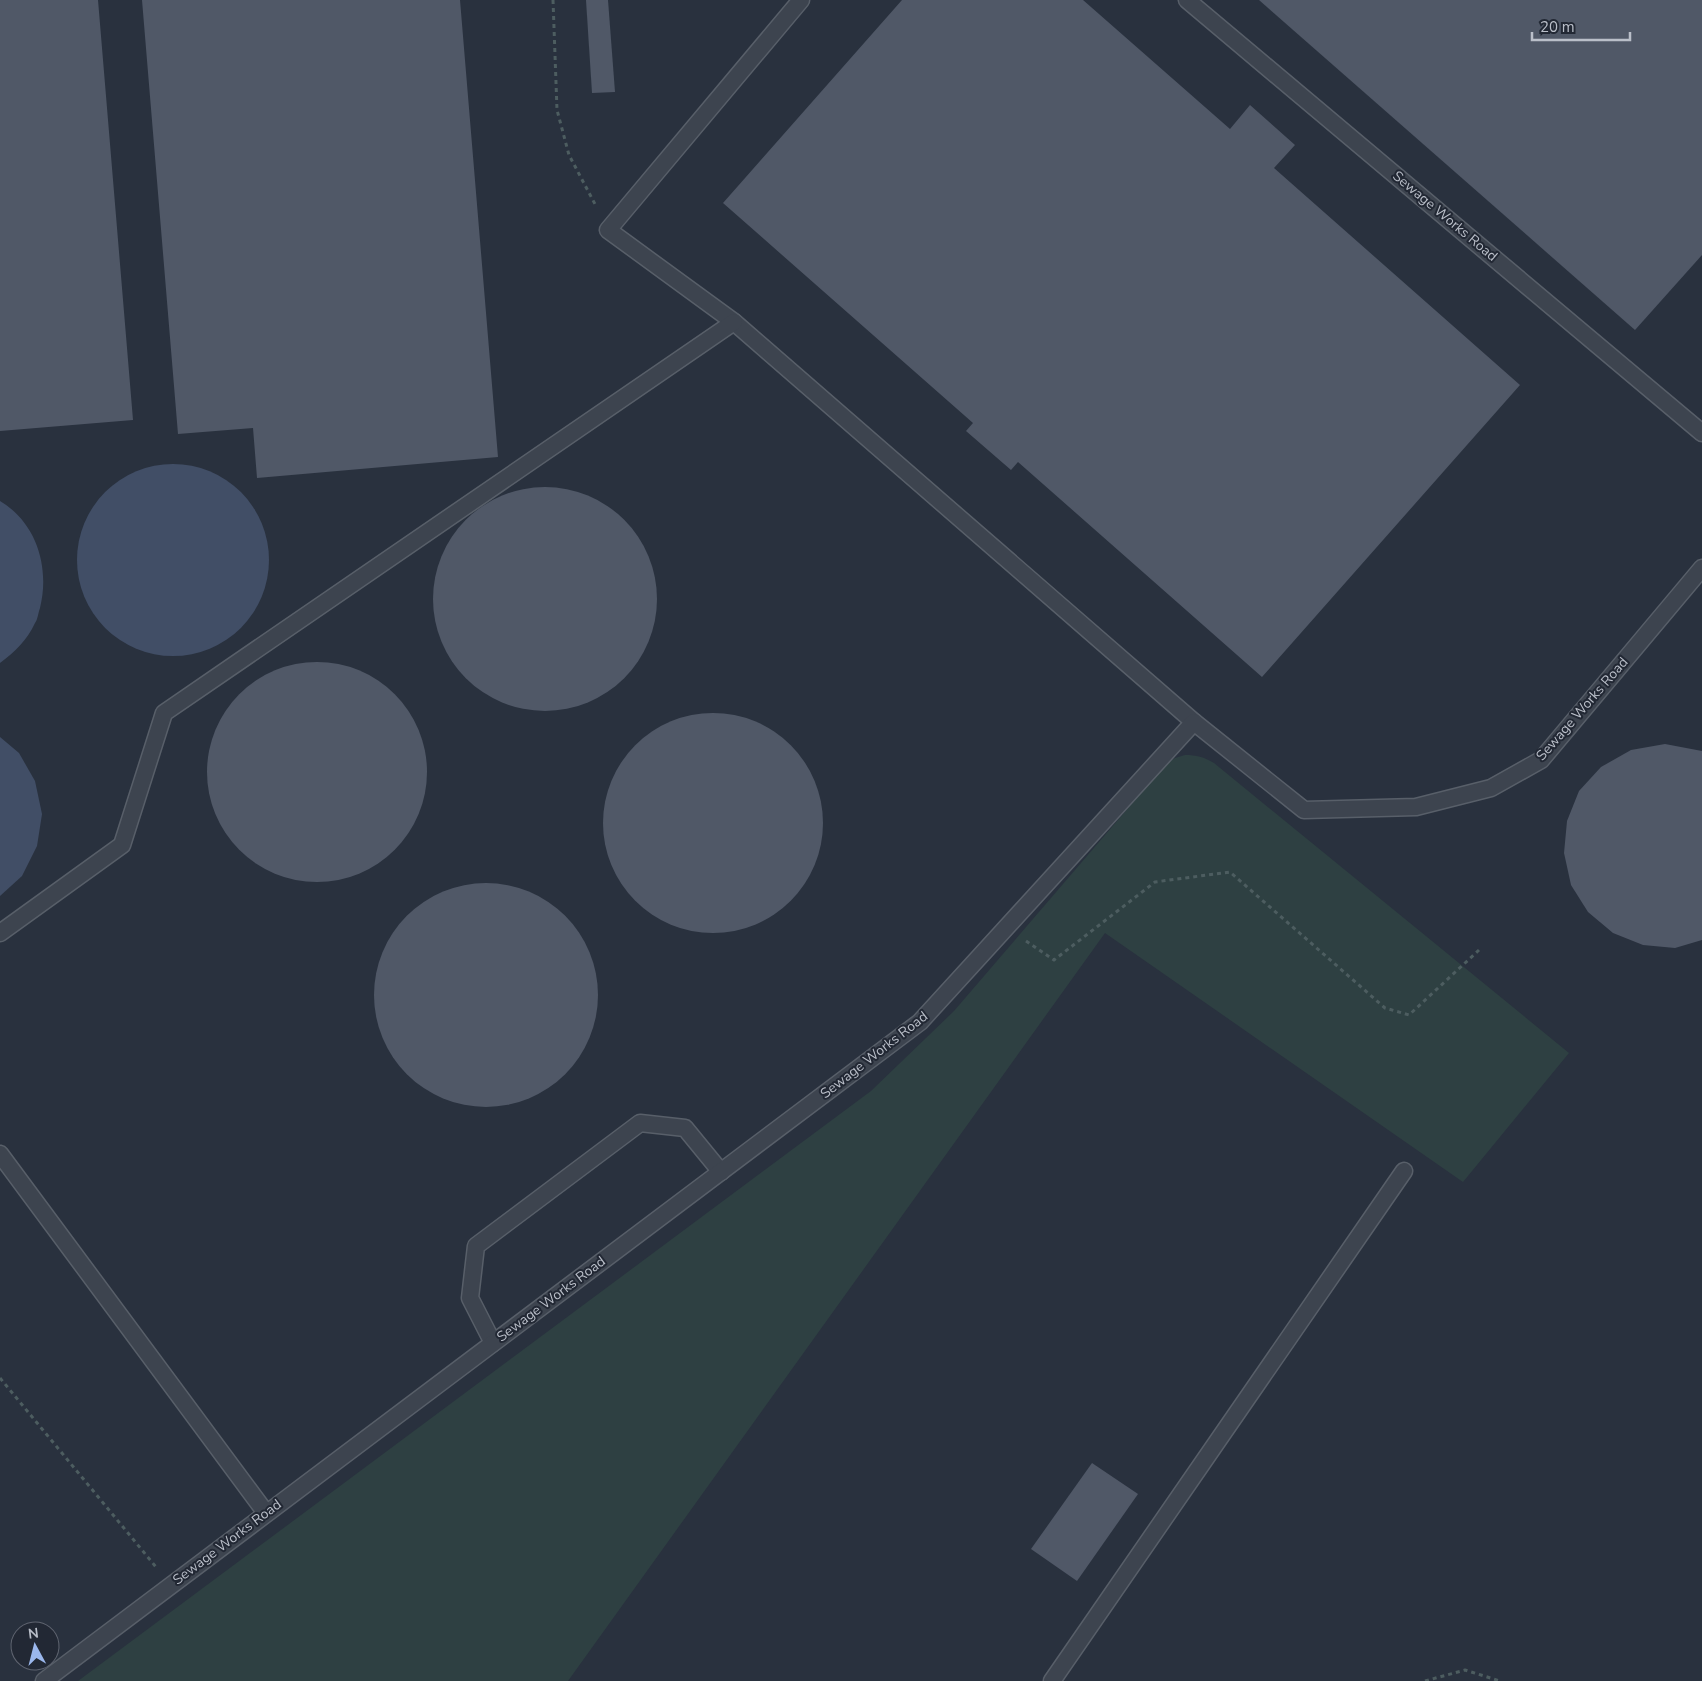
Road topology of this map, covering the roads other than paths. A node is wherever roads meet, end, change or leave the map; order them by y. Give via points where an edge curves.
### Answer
1 (801, 0) edge
2 (1187, 0) edge
3 (734, 322) junction
4 (1702, 433) edge
5 (1702, 568) edge
6 (1194, 722) junction
7 (0, 933) edge
8 (0, 1154) edge
9 (1404, 1171) dead end
10 (721, 1172) junction
11 (493, 1343) junction
12 (266, 1513) junction
13 (44, 1681) edge
14 (1052, 1681) edge

1 - 3 lane via 608,230
2 - 4 lane, Sewage Works Road
3 - 6 lane
3 - 7 lane via 164,713 122,845
5 - 6 lane, Sewage Works Road via 1541,760 1491,788 1416,807 1304,810
6 - 10 lane, Sewage Works Road via 920,1022
8 - 12 lane
9 - 14 lane
10 - 11 lane, Sewage Works Road
10 - 11 lane via 685,1128 640,1123 476,1246 470,1298
11 - 12 lane, Sewage Works Road
12 - 13 lane, Sewage Works Road

